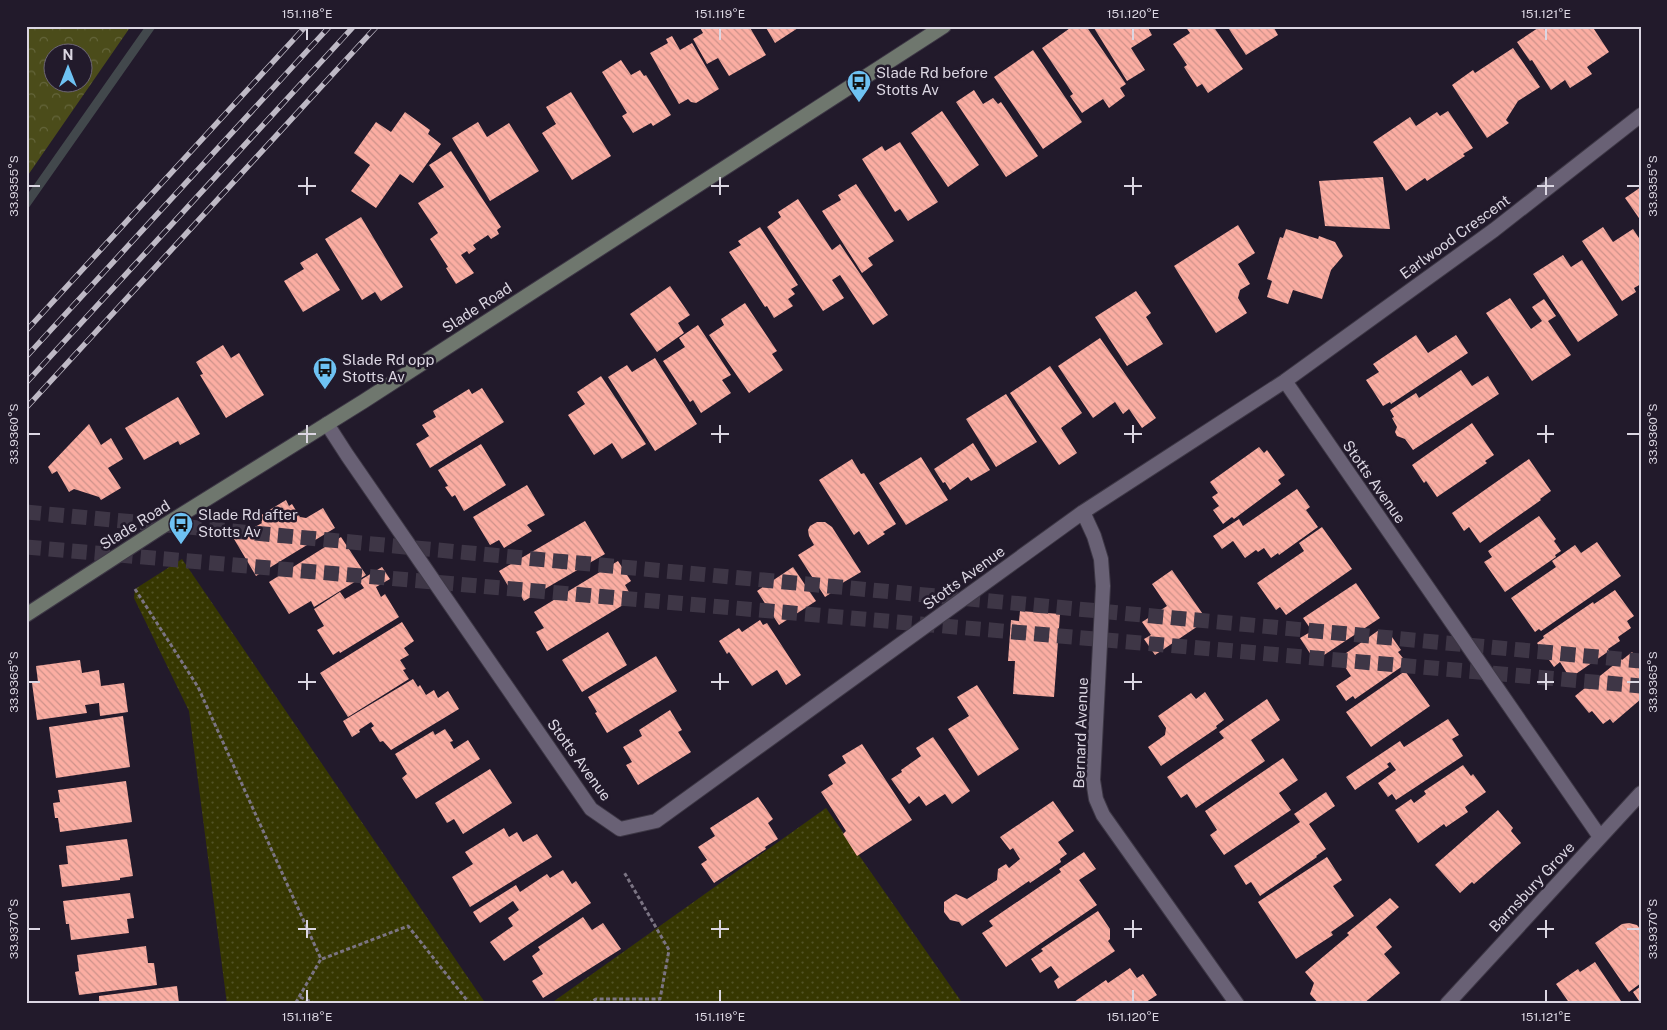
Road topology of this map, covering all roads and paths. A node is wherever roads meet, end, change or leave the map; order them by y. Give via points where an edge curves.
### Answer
1 (944, 26) edge
2 (1641, 115) edge
3 (1285, 381) junction
4 (327, 424) junction
5 (1083, 512) junction
6 (135, 589) dead end
7 (26, 615) edge
8 (1641, 793) edge
9 (1600, 837) junction
10 (624, 872) dead end
11 (322, 959) junction
12 (300, 997) junction
13 (295, 1004) edge
14 (316, 1004) edge
15 (470, 1004) edge
16 (588, 1004) edge
17 (1237, 1004) edge
18 (1447, 1004) edge

1 - 4 main road, Slade Road
2 - 3 street, Earlwood Crescent via 1494,230
3 - 5 street, Stotts Avenue
3 - 9 street, Stotts Avenue
4 - 5 street, Stotts Avenue via 591,809 620,829 656,821
4 - 7 main road, Slade Road
5 - 17 street, Bernard Avenue via 1101,559 1104,586 1093,780 1096,799 1103,815
6 - 11 path via 198,688
8 - 9 street, Barnsbury Grove
9 - 18 street, Barnsbury Grove
10 - 16 path via 669,950 660,998 596,998
11 - 12 path
11 - 15 path via 408,926
12 - 13 path
12 - 14 path

